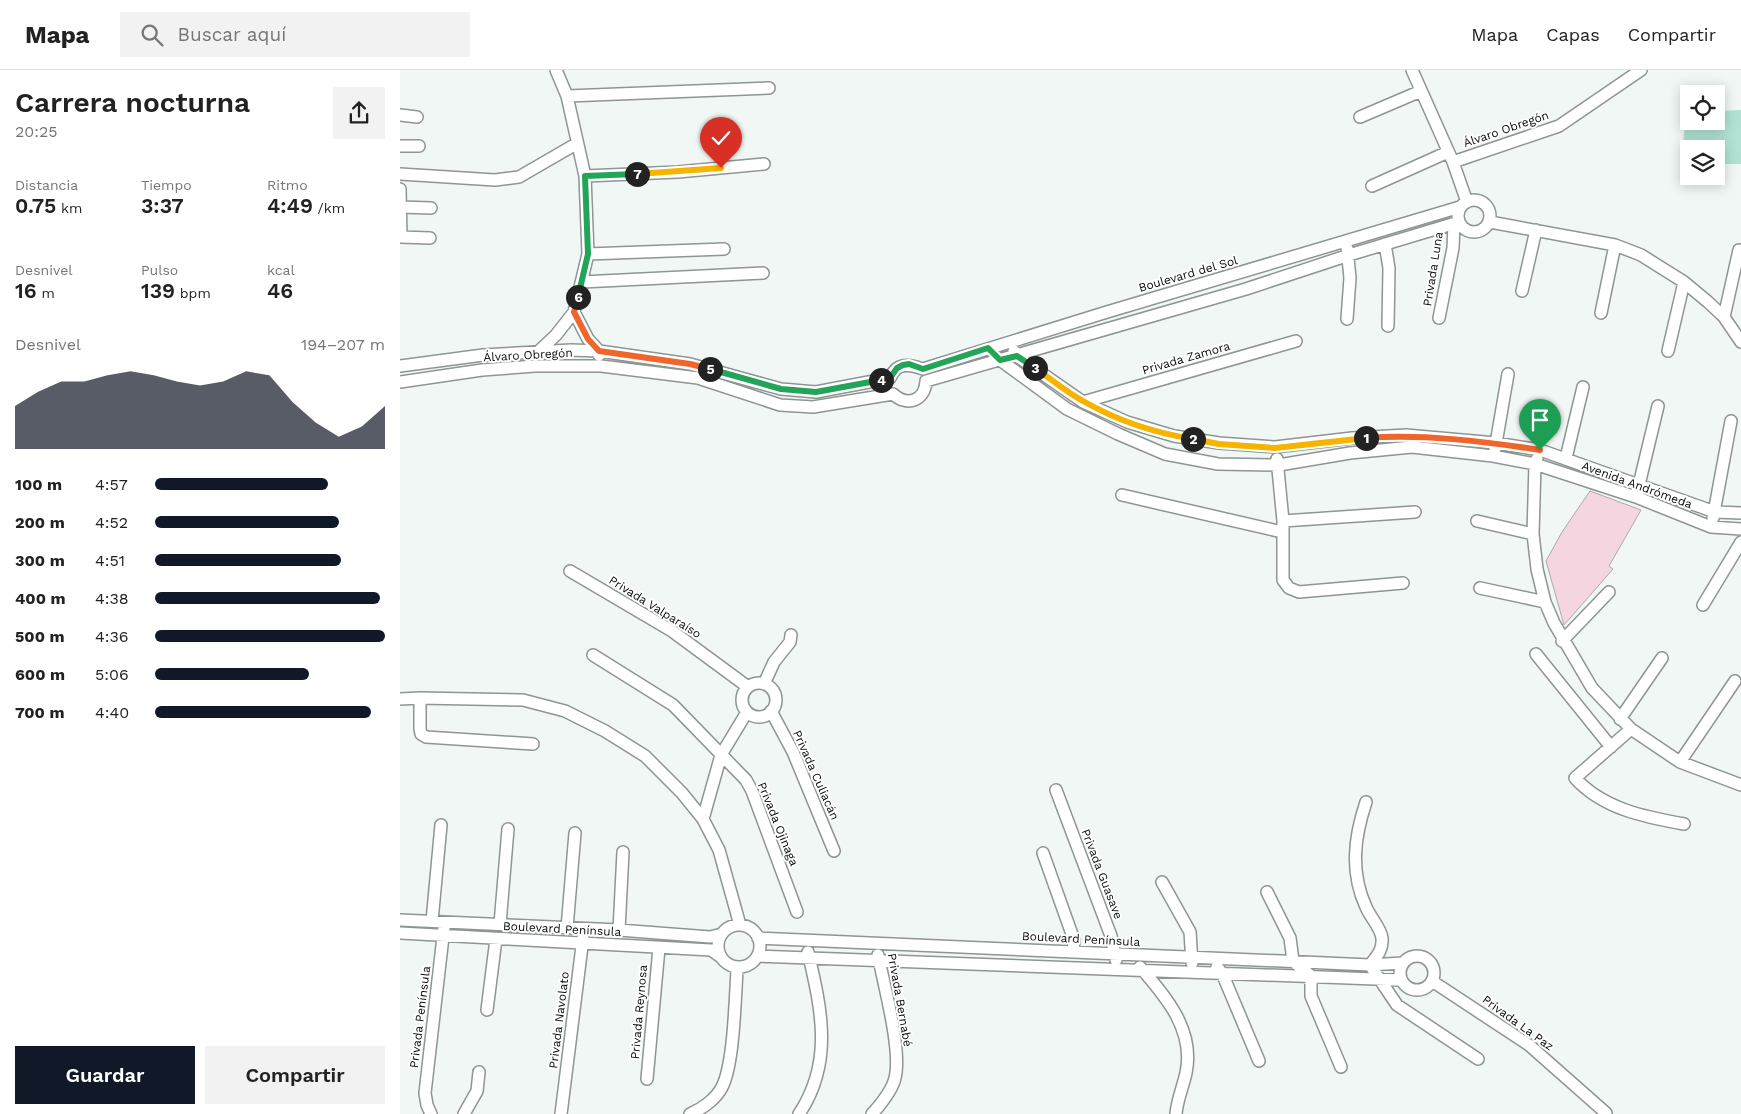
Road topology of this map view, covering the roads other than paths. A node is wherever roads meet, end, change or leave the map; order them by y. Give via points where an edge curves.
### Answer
1 (556, 70) edge
2 (1412, 70) edge
3 (1641, 70) edge
4 (768, 88) dead end
5 (1422, 91) junction
6 (567, 96) junction
7 (400, 115) edge
8 (417, 117) dead end
9 (1360, 117) dead end
10 (576, 144) junction
11 (400, 146) edge
12 (419, 146) dead end
13 (1450, 157) junction
14 (764, 164) dead end
15 (400, 174) edge
16 (585, 176) junction
17 (1372, 186) dead end
18 (400, 189) edge
19 (1464, 204) junction
20 (400, 207) edge
21 (431, 208) dead end
22 (1490, 222) junction
23 (1457, 223) junction
24 (1536, 230) junction
25 (400, 237) edge
26 (430, 238) dead end
27 (1345, 242) junction
28 (1385, 244) junction
29 (1615, 245) junction
30 (724, 249) dead end
31 (1738, 250) dead end
32 (588, 254) junction
33 (1349, 255) junction
34 (763, 273) dead end
35 (582, 282) junction
36 (1684, 282) junction
37 (1522, 291) dead end
38 (574, 312) junction
39 (1601, 313) dead end
40 (1724, 317) junction
41 (1439, 318) dead end
42 (1347, 319) dead end
43 (1388, 326) dead end
44 (1296, 341) dead end
45 (1007, 342) junction
46 (1741, 342) edge
47 (988, 348) junction
48 (539, 351) junction
49 (599, 351) junction
50 (1668, 351) dead end
51 (1017, 356) junction
52 (1000, 360) junction
53 (400, 366) edge
54 (601, 366) junction
55 (1508, 374) dead end
56 (890, 378) joint
57 (400, 382) edge
58 (1583, 387) dead end
59 (1083, 402) junction
60 (1658, 406) dead end
61 (1731, 422) dead end
62 (1496, 443) junction
63 (1275, 448) junction
64 (1540, 450) junction
65 (1493, 456) junction
66 (1566, 458) junction
67 (1535, 464) junction
68 (1279, 465) junction
69 (1638, 491) junction
70 (1122, 495) dead end
71 (1415, 512) dead end
72 (1715, 512) junction
73 (1741, 513) edge
74 (1477, 520) dead end
75 (1283, 526) junction
76 (1711, 527) junction
77 (1741, 529) edge
78 (1533, 534) junction
79 (1741, 542) edge
80 (570, 571) dead end
81 (1402, 583) dead end
82 (1480, 588) dead end
83 (1609, 592) dead end
84 (1545, 602) junction
85 (1703, 605) dead end
86 (791, 635) dead end
87 (1562, 641) junction
88 (1536, 654) dead end
89 (593, 655) dead end
90 (1662, 658) dead end
91 (1735, 681) dead end
92 (764, 684) junction
93 (748, 687) junction
94 (420, 698) junction
95 (400, 699) edge
96 (771, 711) junction
97 (747, 712) junction
98 (1620, 720) junction
99 (1631, 729) junction
100 (533, 744) dead end
101 (1611, 747) junction
102 (721, 755) junction
103 (1680, 762) junction
104 (1741, 786) edge
105 (1056, 790) dead end
106 (1366, 802) dead end
107 (703, 819) junction
108 (1684, 824) dead end
109 (442, 825) dead end
110 (508, 829) dead end
111 (575, 833) dead end
112 (834, 851) dead end
113 (623, 852) dead end
114 (1043, 853) dead end
115 (1162, 882) dead end
116 (1267, 892) dead end
117 (797, 912) dead end
118 (400, 920) edge
119 (432, 921) junction
120 (445, 922) junction
121 (500, 924) junction
122 (740, 925) junction
123 (567, 928) junction
124 (584, 928) junction
125 (619, 930) junction
126 (400, 933) edge
127 (722, 934) junction
128 (444, 935) junction
129 (758, 938) junction
130 (496, 939) junction
131 (805, 940) junction
132 (876, 943) junction
133 (583, 944) junction
134 (659, 948) junction
135 (1073, 952) junction
136 (1115, 954) junction
137 (1130, 955) junction
138 (758, 956) junction
139 (721, 957) junction
140 (1192, 957) junction
141 (809, 958) junction
142 (1210, 958) junction
143 (879, 960) junction
144 (1293, 961) junction
145 (1402, 963) junction
146 (1370, 965) junction
147 (741, 967) junction
148 (1118, 969) junction
149 (1143, 970) junction
150 (1192, 972) junction
151 (1222, 973) junction
152 (1310, 976) junction
153 (1379, 979) junction
154 (1400, 980) junction
155 (1432, 981) junction
156 (487, 1010) dead end
157 (1478, 1059) dead end
158 (1259, 1061) dead end
159 (1341, 1067) dead end
160 (479, 1072) dead end
161 (647, 1079) dead end
162 (1606, 1113) edge
163 (431, 1114) edge
164 (464, 1114) edge
165 (561, 1114) edge
166 (690, 1114) edge
167 (799, 1114) edge
168 (872, 1114) edge
169 (1176, 1114) edge

1 - 6 street
2 - 5 street
3 - 13 street, Álvaro Obregón via 1559,126
4 - 6 street
5 - 9 street
5 - 13 street
6 - 10 street
7 - 8 street
10 - 15 street via 519,177 495,180
10 - 16 street
11 - 12 street
13 - 17 street, Álvaro Obregón
13 - 19 street
14 - 16 street
16 - 32 street
18 - 20 street
19 - 22 street via 1478,200 1483,202 1490,211
19 - 23 street
19 - 27 street, Boulevard del Sol
20 - 21 street
20 - 25 street
22 - 23 street via 1476,233
22 - 24 street
23 - 28 street
23 - 41 street, Privada Luna
24 - 29 street
24 - 37 street
25 - 26 street
27 - 33 street
27 - 45 street, Boulevard del Sol
28 - 33 street
28 - 43 street via 1389,268
29 - 36 street via 1641,255
29 - 39 street
30 - 32 street
31 - 40 street
32 - 35 street
33 - 42 street
33 - 51 street via 1246,289
34 - 35 street
35 - 38 street
36 - 40 street
36 - 50 street
38 - 48 street
38 - 49 street via 588,339
40 - 46 street
44 - 59 street, Privada Zamora
45 - 47 street, Boulevard del Sol
45 - 51 street, Avenida Andrómeda
47 - 52 street, Avenida Andrómeda
47 - 56 street, Boulevard del Sol via 923,369 903,365
48 - 49 street, Álvaro Obregón
48 - 53 street, Álvaro Obregón
49 - 54 street
49 - 56 street, Álvaro Obregón via 690,364 781,389 816,392
51 - 52 street
51 - 59 street, Avenida Andrómeda
52 - 54 street, Álvaro Obregón via 926,381 924,392 915,400 904,401 892,394 812,407 780,405 698,378
52 - 68 street, Avenida Andrómeda via 1066,409 1165,454 1218,464
54 - 57 street, Álvaro Obregón via 482,370
55 - 62 street
58 - 66 street
59 - 63 street, Avenida Andrómeda via 1127,422 1174,436 1219,444
60 - 69 street
61 - 72 street
62 - 63 street, Avenida Andrómeda via 1406,435
62 - 64 street, Avenida Andrómeda
62 - 65 street
63 - 68 street
64 - 66 street, Avenida Andrómeda
64 - 67 street
65 - 67 street, Avenida Andrómeda
65 - 68 street, Avenida Andrómeda via 1412,448 1350,453
66 - 69 street, Avenida Andrómeda
67 - 69 street, Avenida Andrómeda
67 - 78 street
68 - 75 street
69 - 72 street, Avenida Andrómeda
69 - 76 street, Avenida Andrómeda
70 - 75 street
71 - 75 street
72 - 73 street, Avenida Andrómeda
72 - 76 street
74 - 78 street
75 - 81 street via 1282,580 1289,588 1299,592
76 - 77 street, Avenida Andrómeda
78 - 84 street
79 - 85 street
80 - 93 street, Privada Valparaíso via 672,631
82 - 84 street
83 - 87 street
84 - 87 street
86 - 92 street via 790,642 774,662
87 - 98 street via 1592,688
88 - 101 street
89 - 102 street, Privada Ojinaga via 673,705
90 - 98 street
91 - 103 street
92 - 93 street
92 - 96 street via 775,695
93 - 97 street via 742,697
94 - 95 street
94 - 100 street via 420,729 426,737
94 - 107 street via 523,700 564,711 645,756
96 - 97 street via 767,715 756,716
96 - 112 street, Privada Culiacán via 793,752
97 - 102 street
98 - 99 street
99 - 101 street
99 - 103 street
101 - 108 street via 1575,778 1611,805 1642,816
102 - 107 street
102 - 117 street, Privada Ojinaga via 746,780 752,791
103 - 104 street
105 - 136 street, Privada Guasave
106 - 146 street via 1356,836 1356,875 1360,895 1382,935 1382,948
107 - 122 street via 719,850
109 - 119 street
110 - 121 street
111 - 123 street
113 - 125 street
114 - 135 street via 1074,940
115 - 140 street via 1190,932
116 - 144 street via 1290,938
118 - 119 street, Boulevard Península
119 - 120 street, Boulevard Península
120 - 121 street, Boulevard Península
120 - 128 street, Privada Península
121 - 123 street, Boulevard Península
122 - 127 street
122 - 129 street via 752,930
123 - 124 street, Boulevard Península
124 - 125 street, Boulevard Península
124 - 133 street, Privada Navolato
125 - 127 street, Boulevard Península via 710,937
126 - 128 street, Boulevard Península
127 - 139 street via 718,947
128 - 130 street, Boulevard Península
128 - 163 street, Privada Península via 426,1093
129 - 131 street, Boulevard Península
129 - 138 street
130 - 133 street, Boulevard Península
130 - 156 street
131 - 132 street, Boulevard Península
131 - 141 street
132 - 135 street, Boulevard Península
132 - 143 street, Privada Bernabé
133 - 134 street, Boulevard Península
133 - 165 street, Privada Navolato
134 - 139 street, Boulevard Península via 711,950
134 - 161 street, Privada Reynosa
135 - 136 street, Boulevard Península
136 - 137 street, Boulevard Península
136 - 148 street, Privada Guasave
137 - 140 street, Boulevard Península
137 - 149 street
138 - 141 street
138 - 147 street via 754,962
139 - 147 street via 728,964
140 - 142 street, Boulevard Península
140 - 150 street
141 - 143 street
141 - 167 street via 823,1025 822,1048 817,1076
142 - 144 street, Boulevard Península
142 - 151 street
143 - 148 street
143 - 168 street, Privada Bernabé via 897,1059 895,1080
144 - 146 street, Boulevard Península
144 - 152 street
145 - 146 street, Boulevard Península
145 - 154 street
145 - 155 street via 1412,956 1428,960 1434,970
146 - 153 street
147 - 166 street via 737,971 729,1067 722,1088 712,1100
148 - 149 street
149 - 150 street
149 - 169 street via 1174,1008 1183,1028 1187,1071
150 - 151 street
151 - 152 street
151 - 158 street
152 - 153 street
152 - 159 street via 1311,996
153 - 154 street
153 - 157 street via 1397,1005
154 - 155 street via 1408,988 1419,991
155 - 162 street, Privada La Paz via 1529,1045
160 - 164 street via 477,1091

